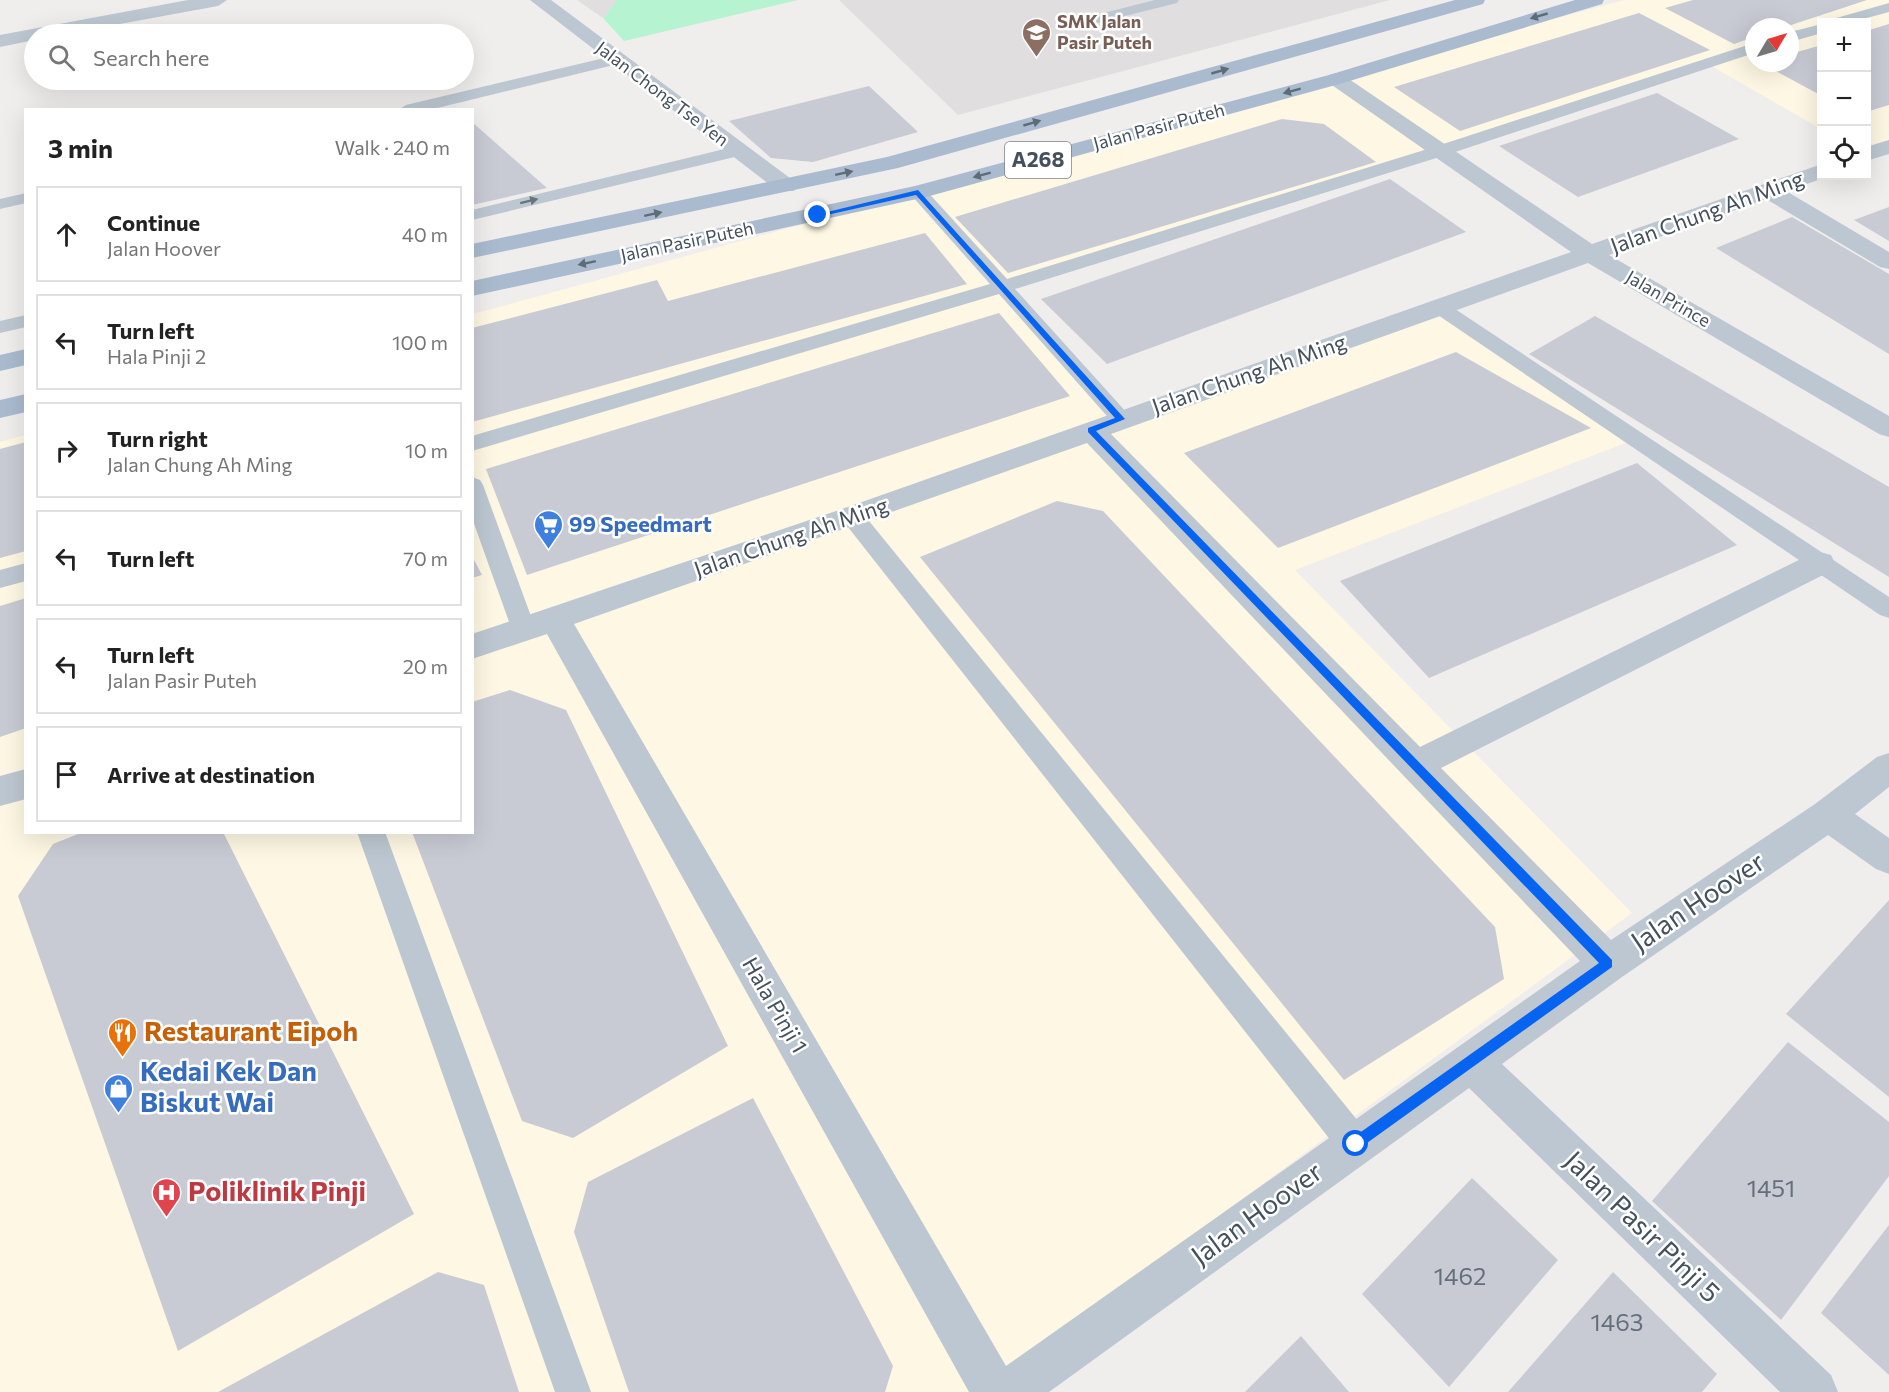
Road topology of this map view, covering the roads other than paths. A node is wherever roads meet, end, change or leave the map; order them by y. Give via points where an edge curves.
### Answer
1 (218, 0) edge
2 (539, 0) edge
3 (1172, 0) edge
4 (1595, 0) edge
5 (1461, 2) edge
6 (1889, 7) edge
7 (1852, 18) edge
8 (90, 24) edge
9 (1077, 24) dead end
10 (1817, 28) edge
11 (1799, 34) edge
12 (24, 36) edge
13 (0, 41) edge
14 (1745, 51) edge
15 (617, 60) junction
16 (1336, 79) junction
17 (414, 108) edge
18 (1889, 147) edge
19 (737, 151) junction
20 (1440, 151) junction
21 (1871, 153) edge
22 (1817, 172) edge
23 (786, 186) junction
24 (1768, 190) junction
25 (918, 192) junction
26 (24, 198) edge
27 (0, 204) edge
28 (474, 215) edge
29 (474, 251) edge
30 (1590, 254) junction
31 (1889, 262) edge
32 (1002, 287) junction
33 (474, 290) edge
34 (1439, 307) junction
35 (24, 321) edge
36 (0, 327) edge
37 (24, 357) edge
38 (0, 363) edge
39 (24, 403) edge
40 (0, 409) edge
41 (1121, 419) junction
42 (1889, 428) edge
43 (1090, 430) junction
44 (474, 443) edge
45 (474, 489) edge
46 (852, 516) junction
47 (1820, 563) junction
48 (24, 573) edge
49 (0, 579) edge
50 (1889, 609) edge
51 (539, 624) junction
52 (474, 646) edge
53 (1415, 765) junction
54 (1889, 767) edge
55 (24, 785) edge
56 (0, 791) edge
57 (1828, 815) junction
58 (372, 834) edge
59 (1889, 858) edge
60 (1608, 964) junction
61 (1470, 1061) junction
62 (1356, 1144) junction
63 (573, 1392) edge
64 (995, 1392) edge
65 (1009, 1392) edge
66 (1814, 1392) edge

1 - 8 street
2 - 15 street, Jalan Chong Tse Yen
3 - 9 lane
4 -> 16 main road, Jalan Pasir Puteh / A268
23 -> 5 main road, Jalan Pasir Puteh / A268 via 890,163
6 - 7 lane
10 - 11 lane
12 - 13 street
14 - 20 lane
15 - 17 lane
15 - 19 street, Jalan Chong Tse Yen
16 - 20 street, Jalan Prince
16 -> 25 main road, Jalan Pasir Puteh / A268
18 - 21 street
19 - 23 street, Jalan Chong Tse Yen
28 -> 19 lane
20 - 30 street, Jalan Prince
20 - 32 lane
22 - 24 street, Jalan Chung Ah Ming
29 -> 23 main road, Jalan Pasir Puteh / A268
24 - 30 street, Jalan Chung Ah Ming
24 - 31 street
25 - 32 lane
25 -> 33 main road, Jalan Pasir Puteh / A268
26 - 27 lane
30 - 34 street, Jalan Chung Ah Ming
30 - 42 street, Jalan Prince
32 - 41 lane
32 - 44 lane
34 - 41 street, Jalan Chung Ah Ming
34 - 47 lane
35 - 36 lane
37 - 38 main road
39 - 40 main road
41 - 43 street, Jalan Chung Ah Ming
43 - 46 street, Jalan Chung Ah Ming
43 - 53 street
45 - 51 lane
46 - 51 street, Jalan Chung Ah Ming
46 - 62 lane
47 - 50 lane
47 - 53 street
48 - 49 lane
51 - 52 street, Jalan Chung Ah Ming
51 - 64 street, Hala Pinji 1
53 - 60 street
54 - 57 street, Jalan Hoover
55 - 56 street
57 - 59 street
57 - 60 street, Jalan Hoover
58 - 63 lane
60 - 61 street, Jalan Hoover
61 - 62 street, Jalan Hoover
61 - 66 street, Jalan Pasir Pinji 5
62 - 65 street, Jalan Hoover

